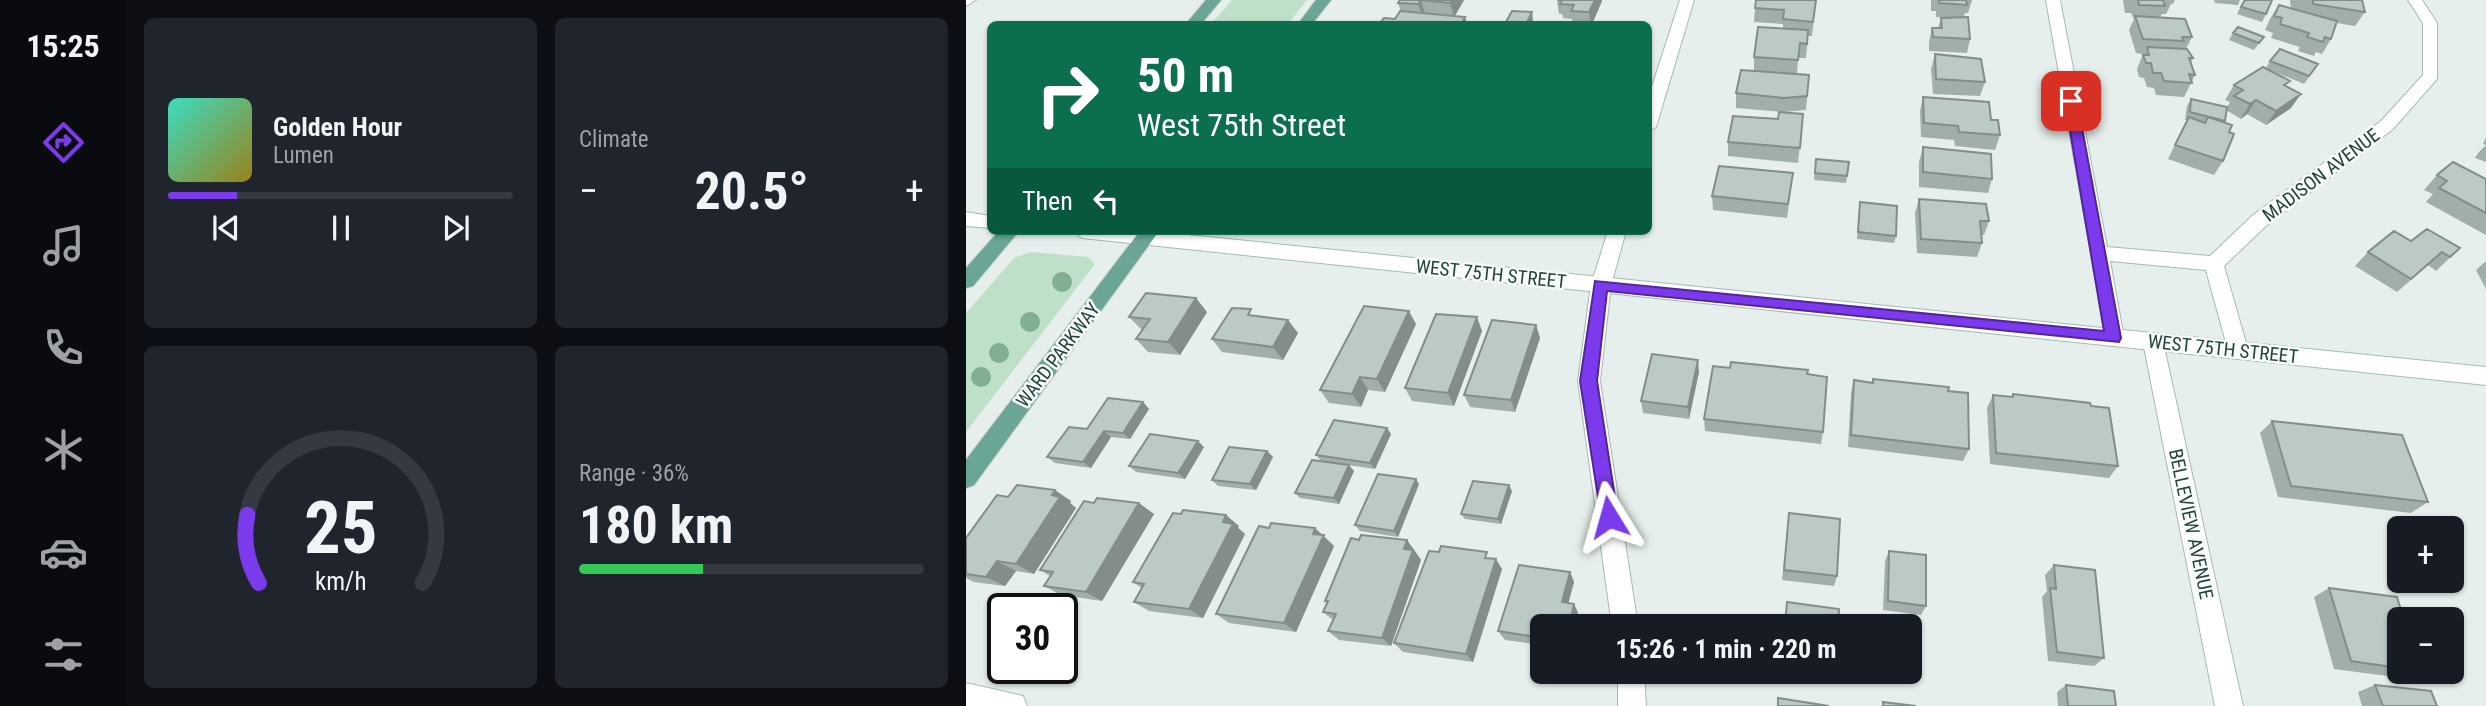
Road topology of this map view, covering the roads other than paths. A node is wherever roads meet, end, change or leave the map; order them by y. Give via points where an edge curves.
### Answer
1 (1214, 0) edge
2 (1324, 0) edge
3 (1687, 0) edge
4 (2053, 0) edge
5 (2414, 0) edge
6 (1196, 21) edge
7 (1307, 21) edge
8 (1652, 114) edge
9 (966, 219) edge
10 (987, 222) edge
11 (1006, 235) edge
12 (1146, 235) edge
13 (1156, 235) edge
14 (1616, 235) edge
15 (2098, 253) junction
16 (2214, 264) junction
17 (966, 281) edge
18 (1601, 285) junction
19 (2113, 338) junction
20 (2153, 342) junction
21 (2238, 350) junction
22 (2486, 376) edge
23 (966, 478) edge
24 (1623, 614) edge
25 (1632, 684) edge
26 (966, 697) edge
27 (1013, 706) edge
28 (1632, 706) edge
29 (2229, 706) edge

1 - 6 main road
2 - 7 main road
3 - 8 street
4 - 15 street
5 - 16 street, MADISON AVENUE via 2430,23 2431,76 2386,125 2260,220
9 - 10 street
11 - 17 main road
12 - 23 main road, WARD PARKWAY
13 - 18 street, WEST 75TH STREET
14 - 18 street
15 - 16 street
15 - 19 street
16 - 21 street
18 - 19 street, WEST 75TH STREET
18 - 24 street via 1588,381
19 - 20 street, WEST 75TH STREET
20 - 21 street, WEST 75TH STREET
20 - 29 street, BELLEVIEW AVENUE
21 - 22 street, WEST 75TH STREET
25 - 28 street
26 - 27 street

